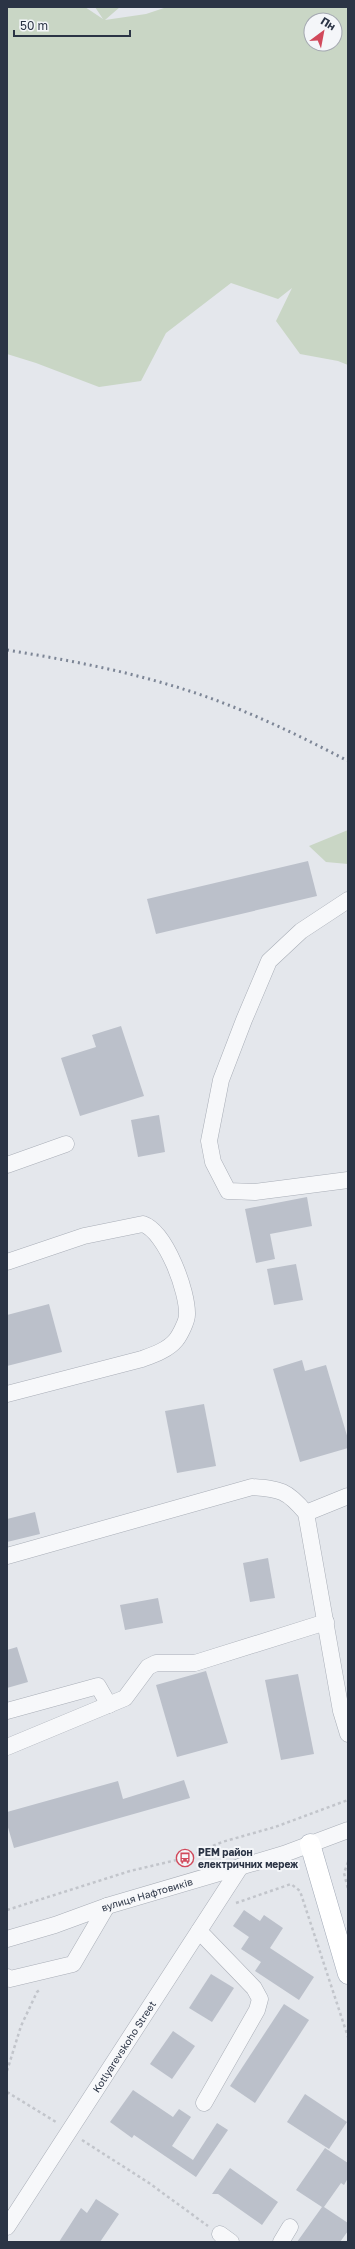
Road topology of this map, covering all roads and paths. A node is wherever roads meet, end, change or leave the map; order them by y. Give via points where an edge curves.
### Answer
1 (348, 900) edge
2 (66, 1144) dead end
3 (7, 1165) edge
4 (348, 1180) edge
5 (7, 1262) edge
6 (7, 1394) edge
7 (348, 1496) edge
8 (306, 1513) junction
9 (7, 1556) edge
10 (326, 1622) junction
11 (109, 1705) junction
12 (7, 1711) edge
13 (348, 1734) edge
14 (7, 1747) edge
15 (348, 1800) edge
16 (348, 1830) edge
17 (310, 1844) junction
18 (348, 1862) edge
19 (241, 1866) junction
20 (291, 1884) dead end
21 (348, 1889) edge
22 (107, 1906) junction
23 (7, 1910) edge
24 (199, 1931) junction
25 (342, 1936) edge
26 (7, 1939) edge
27 (348, 1974) edge
28 (7, 1977) edge
29 (43, 1987) dead end
30 (348, 2037) edge
31 (7, 2071) edge
32 (7, 2092) edge
33 (204, 2102) dead end
34 (69, 2131) junction
35 (7, 2227) edge
36 (290, 2227) dead end
37 (225, 2238) edge
38 (281, 2242) edge

1 - 4 street via 301,931 269,961 221,1080 209,1141 213,1162 228,1191 255,1192
2 - 3 street
5 - 6 street via 84,1236 143,1224 150,1226 165,1245 184,1289 187,1316 176,1340 162,1352 142,1360
7 - 8 street
8 - 9 street via 295,1500 278,1489 252,1487
8 - 10 street
10 - 11 street via 195,1663 156,1663 148,1667 125,1698
10 - 13 street via 341,1711
11 - 12 street via 98,1686
11 - 14 street
15 - 23 path via 222,1842 186,1858 130,1871
16 - 17 street, вулиця Нафтовиків
17 - 19 street, вулиця Нафтовиків
17 - 25 main road
18 - 21 path via 344,1873
19 - 22 street, вулиця Нафтовиків
19 - 24 street, Kotlyarevskoho Street
20 - 30 path via 300,1891
22 - 26 street, вулиця Нафтовиків
22 - 28 street via 73,1964 10,1979
24 - 33 street via 254,1988 260,1999 257,2010
24 - 34 street, Kotlyarevskoho Street
25 - 27 main road
29 - 31 path via 37,1992 21,2026
32 - 34 path
34 - 35 street, Kotlyarevskoho Street
34 - 37 path via 149,2183
36 - 38 street

